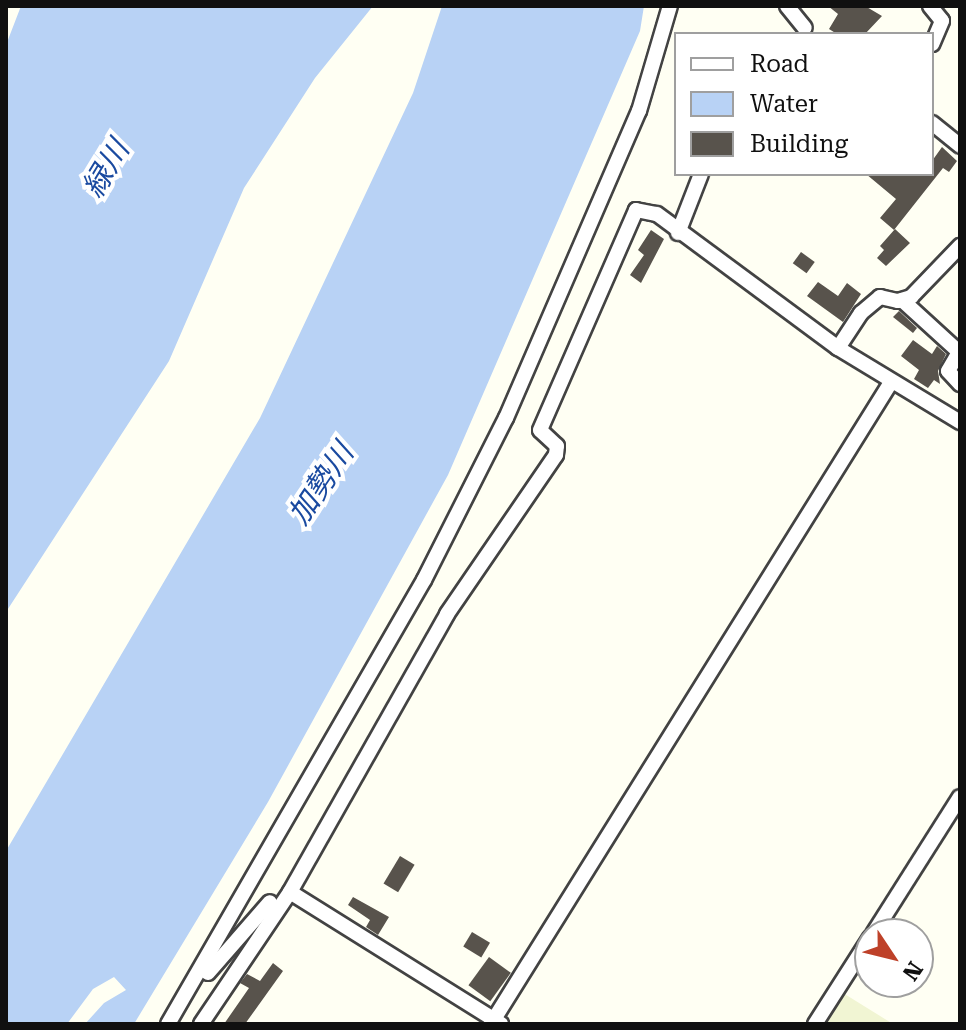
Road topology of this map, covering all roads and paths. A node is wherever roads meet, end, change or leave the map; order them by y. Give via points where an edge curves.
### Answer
1 (670, 6) edge
2 (787, 6) edge
3 (930, 6) edge
4 (807, 32) edge
5 (934, 39) edge
6 (934, 125) edge
7 (960, 146) edge
8 (700, 176) edge
9 (678, 233) junction
10 (960, 246) edge
11 (902, 300) junction
12 (838, 348) junction
13 (891, 382) junction
14 (960, 384) edge
15 (960, 422) edge
16 (960, 797) edge
17 (287, 893) junction
18 (883, 918) edge
19 (854, 963) edge
20 (200, 975) junction
21 (495, 1022) edge
22 (168, 1024) edge
23 (201, 1024) edge
24 (815, 1024) edge

1 - 20 street via 634,126 506,418 424,580
2 - 4 street
3 - 5 street via 942,21
6 - 7 street
8 - 9 street
9 - 12 street
9 - 17 street via 657,214 636,210 540,430 557,446 556,455 396,696
10 - 11 street
11 - 12 street via 880,297 861,313
11 - 14 street via 959,352 948,371
12 - 13 street
13 - 15 street
13 - 21 street
16 - 18 street
17 - 20 street via 276,896 207,974
17 - 21 street
17 - 23 street
19 - 24 street
20 - 22 street

